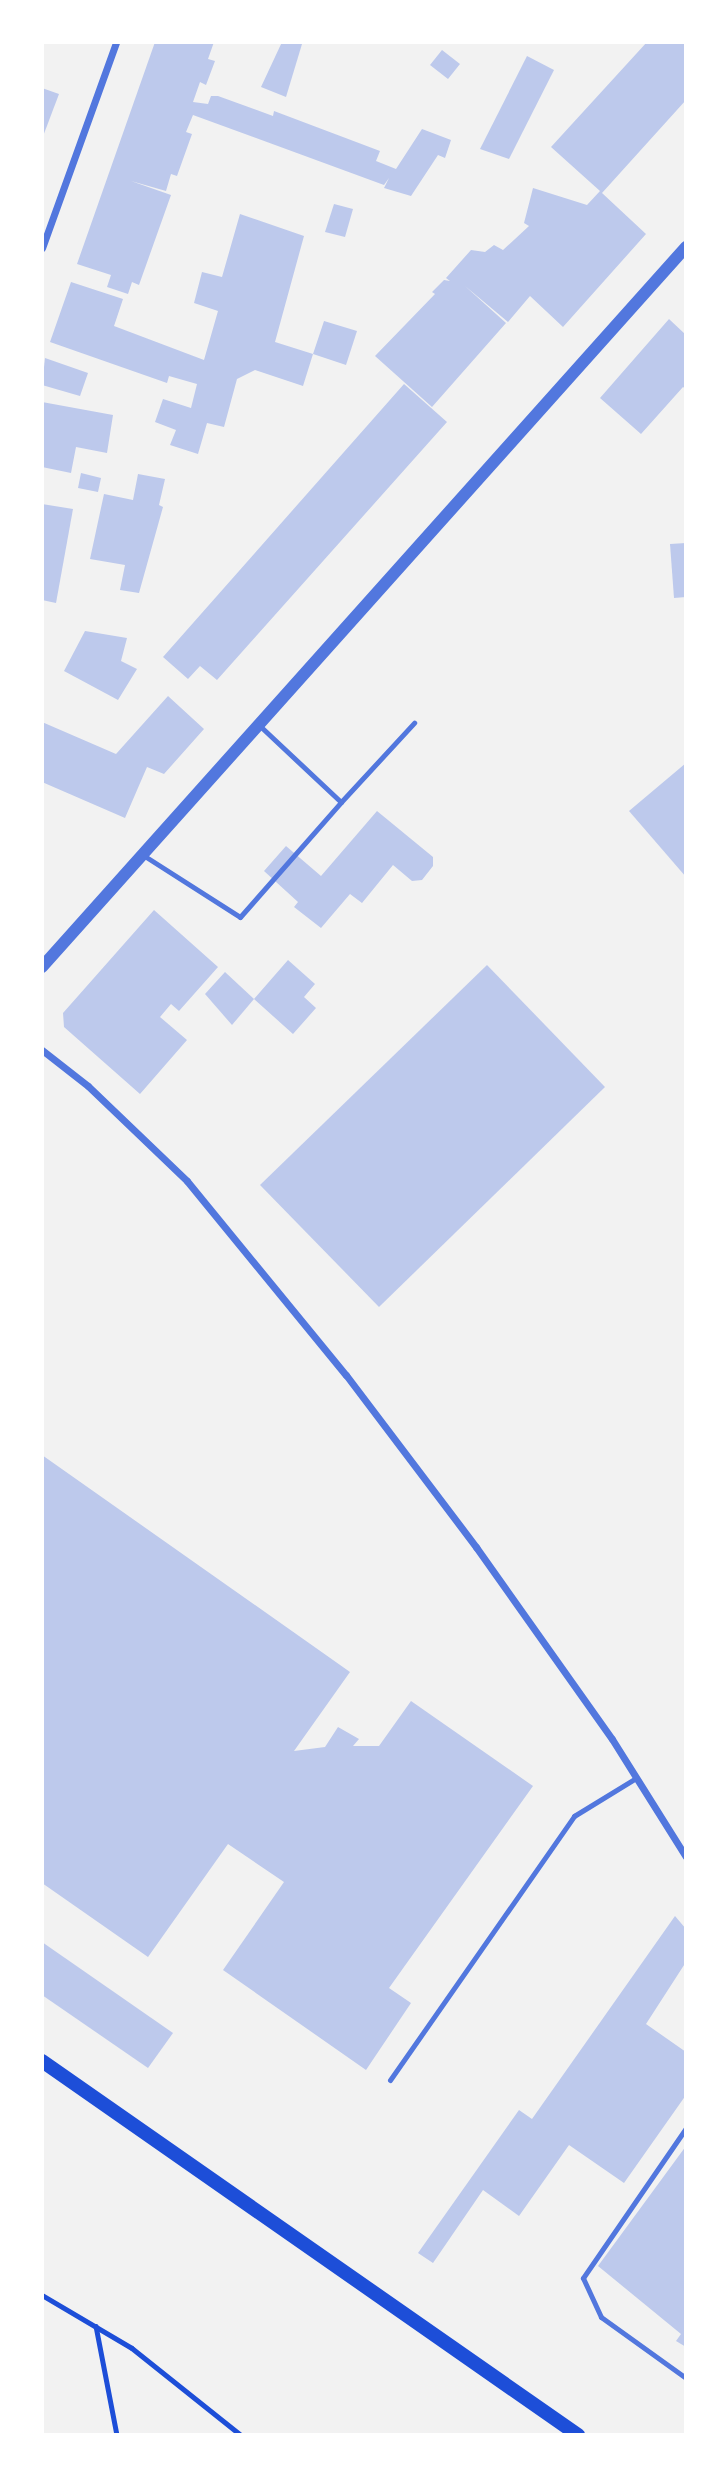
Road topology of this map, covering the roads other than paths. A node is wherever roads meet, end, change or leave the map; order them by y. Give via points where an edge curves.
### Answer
1 (116, 42) edge
2 (686, 247) edge
3 (42, 248) edge
4 (414, 723) dead end
5 (260, 726) junction
6 (341, 802) junction
7 (143, 855) junction
8 (42, 967) edge
9 (42, 1050) edge
10 (636, 1778) junction
11 (686, 1857) edge
12 (42, 2061) edge
13 (390, 2081) dead end
14 (686, 2129) edge
15 (686, 2378) edge
16 (578, 2435) edge

1 - 3 street
2 - 5 street
4 - 6 lane
5 - 6 lane
5 - 7 street
6 - 7 lane via 240,917
7 - 8 street
9 - 10 street via 88,1086 187,1181 337,1365 476,1547
10 - 11 street
10 - 13 lane via 574,1816
12 - 16 main road
14 - 15 lane via 583,2278 601,2317

